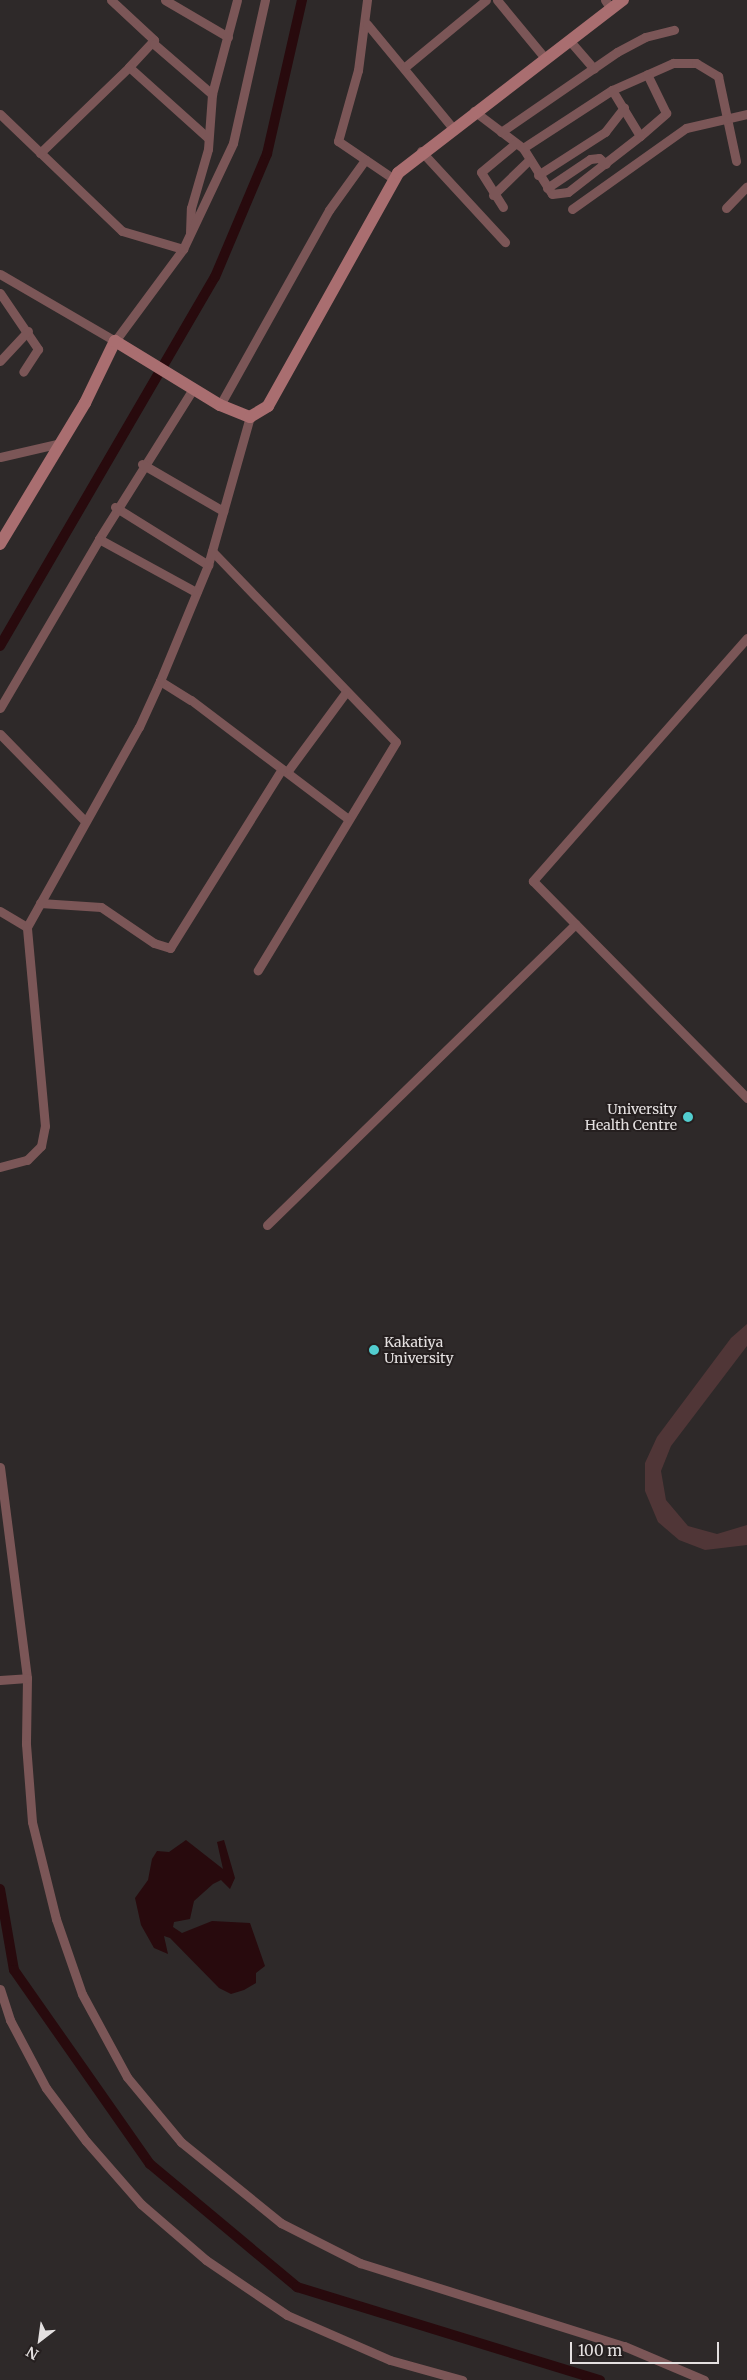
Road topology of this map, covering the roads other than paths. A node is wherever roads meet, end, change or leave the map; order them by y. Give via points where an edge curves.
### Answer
1 (112, 0) edge
2 (165, 0) edge
3 (237, 0) edge
4 (265, 0) edge
5 (367, 0) edge
6 (485, 0) edge
7 (497, 0) edge
8 (623, 0) edge
9 (608, 4) edge
10 (367, 24) junction
11 (674, 30) dead end
12 (228, 37) junction
13 (569, 40) junction
14 (154, 44) junction
15 (544, 58) junction
16 (129, 67) junction
17 (405, 67) junction
18 (594, 69) junction
19 (648, 74) junction
20 (612, 90) junction
21 (212, 94) junction
22 (624, 108) junction
23 (474, 111) junction
24 (0, 114) edge
25 (747, 114) edge
26 (726, 119) junction
27 (452, 128) junction
28 (501, 132) junction
29 (640, 136) junction
30 (208, 138) junction
31 (519, 145) junction
32 (422, 151) junction
33 (40, 153) junction
34 (365, 160) junction
35 (529, 160) junction
36 (736, 161) dead end
37 (606, 164) junction
38 (579, 167) junction
39 (538, 175) junction
40 (586, 178) junction
41 (394, 179) junction
42 (747, 186) edge
43 (547, 188) junction
44 (494, 195) junction
45 (502, 207) dead end
46 (726, 208) dead end
47 (572, 209) dead end
48 (190, 236) junction
49 (505, 242) dead end
50 (183, 249) junction
51 (0, 274) edge
52 (0, 293) edge
53 (28, 331) junction
54 (115, 341) junction
55 (0, 361) edge
56 (23, 372) dead end
57 (189, 386) junction
58 (220, 404) junction
59 (250, 417) junction
60 (61, 443) junction
61 (0, 457) edge
62 (142, 464) junction
63 (115, 507) junction
64 (223, 512) junction
65 (99, 539) junction
66 (0, 544) edge
67 (212, 551) junction
68 (208, 564) junction
69 (196, 592) junction
70 (747, 638) edge
71 (160, 682) junction
72 (346, 692) junction
73 (0, 708) edge
74 (0, 734) edge
75 (284, 770) junction
76 (347, 818) junction
77 (86, 821) junction
78 (40, 903) junction
79 (0, 911) edge
80 (575, 924) junction
81 (27, 927) junction
82 (258, 970) dead end
83 (747, 1098) edge
84 (0, 1167) edge
85 (266, 1225) dead end
86 (0, 1467) edge
87 (27, 1678) junction
88 (0, 1680) edge
89 (0, 1989) edge
90 (462, 2380) edge
91 (704, 2380) edge

1 - 14 street via 153,38
2 - 12 street
3 - 12 street
4 - 48 street via 233,143
5 - 10 street
6 - 17 street
7 - 15 street
8 - 9 street
9 - 13 street
10 - 17 street
10 - 34 street via 338,137 340,144
11 - 18 street via 636,42
12 - 21 street
13 - 15 street
13 - 18 street
14 - 16 street
14 - 21 street
15 - 23 street
16 - 30 street
16 - 33 street
17 - 27 street
18 - 28 street
19 - 20 street
19 - 26 street via 682,62 712,70 718,76
19 - 29 street via 666,113
20 - 22 street
20 - 31 street
21 - 30 street
22 - 29 street
22 - 39 street via 606,132
23 - 27 street
23 - 28 street
24 - 33 street
25 - 26 street
26 - 36 street
26 - 47 street via 686,128
27 - 32 street
28 - 31 street
29 - 37 street
30 - 48 street via 191,208
31 - 35 street
31 - 44 street via 481,172
32 - 41 street
32 - 49 street
33 - 50 street via 122,231
34 - 41 street
34 - 58 street via 329,210
35 - 39 street
35 - 44 street
37 - 38 street via 595,157
37 - 40 street
38 - 40 street
38 - 43 street
39 - 43 street
40 - 43 street via 560,196
41 - 59 street via 268,406
42 - 46 street
44 - 45 street
48 - 50 street
50 - 54 street
51 - 54 street
52 - 53 street
53 - 55 street
53 - 56 street via 38,349
54 - 57 street
54 - 60 street
57 - 58 street
57 - 62 street
58 - 59 street
59 - 64 street
60 - 61 street
60 - 66 street
62 - 63 street
62 - 64 street
63 - 65 street
63 - 68 street
64 - 67 street
65 - 69 street
65 - 73 street
67 - 68 street
67 - 72 street
68 - 69 street
69 - 71 street
70 - 80 street via 533,881
71 - 75 street
71 - 77 street
72 - 75 street
72 - 76 street via 396,742
74 - 77 street
75 - 76 street
75 - 78 street via 170,948 154,943 101,907
76 - 82 street
77 - 78 street
78 - 81 street
79 - 81 street
80 - 83 street
80 - 85 street
81 - 84 street via 45,1126 41,1146 27,1160
86 - 87 street
87 - 88 street
87 - 91 street via 26,1744 32,1822 56,1919 82,1994 127,2077 181,2142 282,2223 360,2263 624,2346
89 - 90 street via 10,2020 46,2088 86,2141 141,2204 199,2253 286,2315 390,2360

